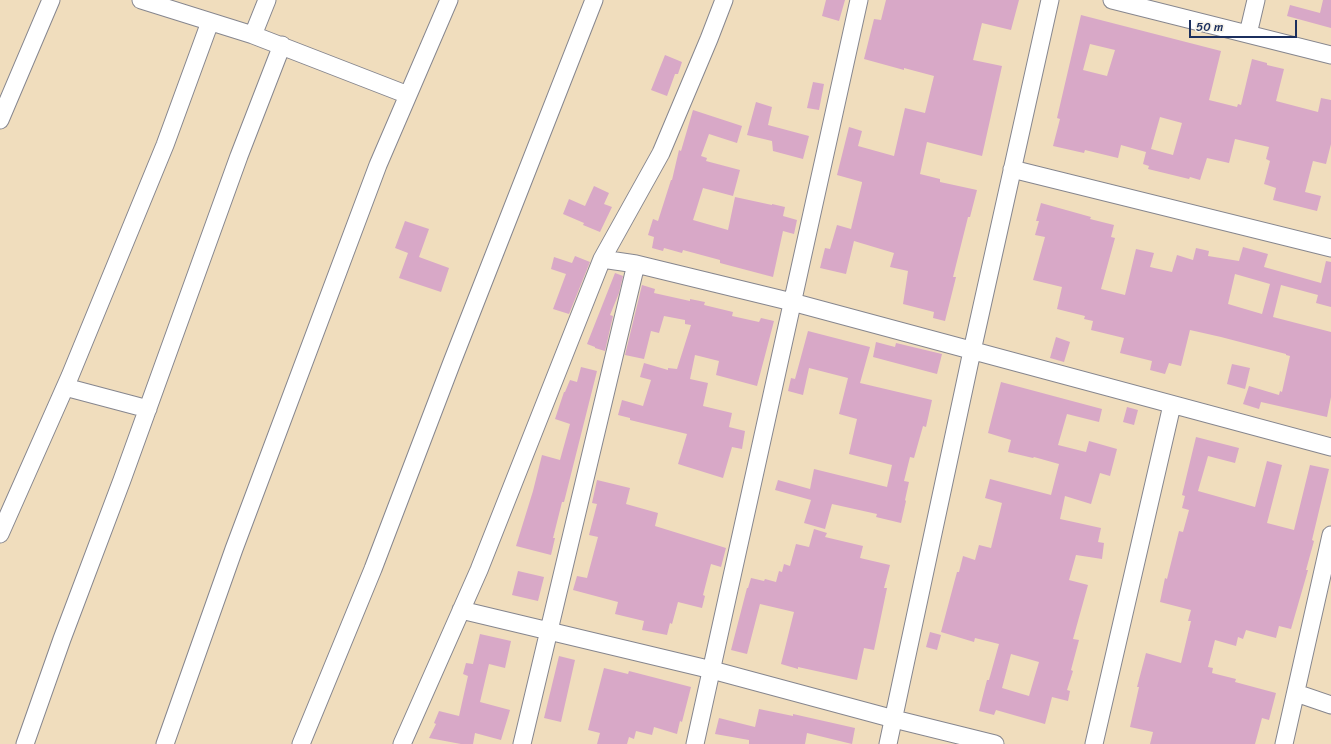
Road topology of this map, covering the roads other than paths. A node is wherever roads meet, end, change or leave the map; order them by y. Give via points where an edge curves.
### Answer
1 (51, 0) edge
2 (141, 0) edge
3 (267, 0) edge
4 (448, 0) edge
5 (594, 0) edge
6 (724, 0) edge
7 (859, 0) edge
8 (1050, 0) edge
9 (1112, 0) edge
10 (1256, 0) edge
11 (210, 22) junction
12 (1248, 34) junction
13 (253, 35) junction
14 (282, 45) junction
15 (1331, 55) edge
16 (408, 95) junction
17 (0, 120) edge
18 (1012, 169) junction
19 (1331, 248) edge
20 (602, 259) junction
21 (636, 264) junction
22 (792, 302) junction
23 (972, 350) junction
24 (65, 387) junction
25 (1172, 404) junction
26 (148, 409) junction
27 (1331, 447) edge
28 (0, 534) edge
29 (1331, 535) edge
30 (1325, 587) edge
31 (461, 610) junction
32 (549, 630) junction
33 (712, 670) junction
34 (1296, 693) junction
35 (1331, 705) edge
36 (894, 718) junction
37 (25, 744) edge
38 (165, 744) edge
39 (302, 744) edge
40 (402, 744) edge
41 (522, 744) edge
42 (695, 744) edge
43 (888, 744) edge
44 (995, 744) edge
45 (1094, 744) edge
46 (1284, 744) edge

1 - 17 street
2 - 11 street
3 - 13 street
4 - 16 street
5 - 39 street
6 - 20 street via 661,153
7 - 22 street
8 - 18 street
9 - 12 street
10 - 12 street
11 - 13 street
11 - 24 street via 165,145
12 - 15 street
13 - 14 street
14 - 16 street
14 - 26 street via 239,156
16 - 38 street via 378,165 310,345 234,548
18 - 19 street
18 - 23 street
20 - 21 street
20 - 31 street
21 - 22 street
21 - 32 street
22 - 23 street
22 - 33 street
23 - 25 street
23 - 36 street
24 - 26 street
24 - 28 street
25 - 27 street
25 - 45 street
26 - 37 street
29 - 30 street
30 - 34 street
31 - 32 street
31 - 40 street
32 - 33 street
32 - 41 street
33 - 36 street
33 - 42 street
34 - 35 street
34 - 46 street
36 - 43 street
36 - 44 street

